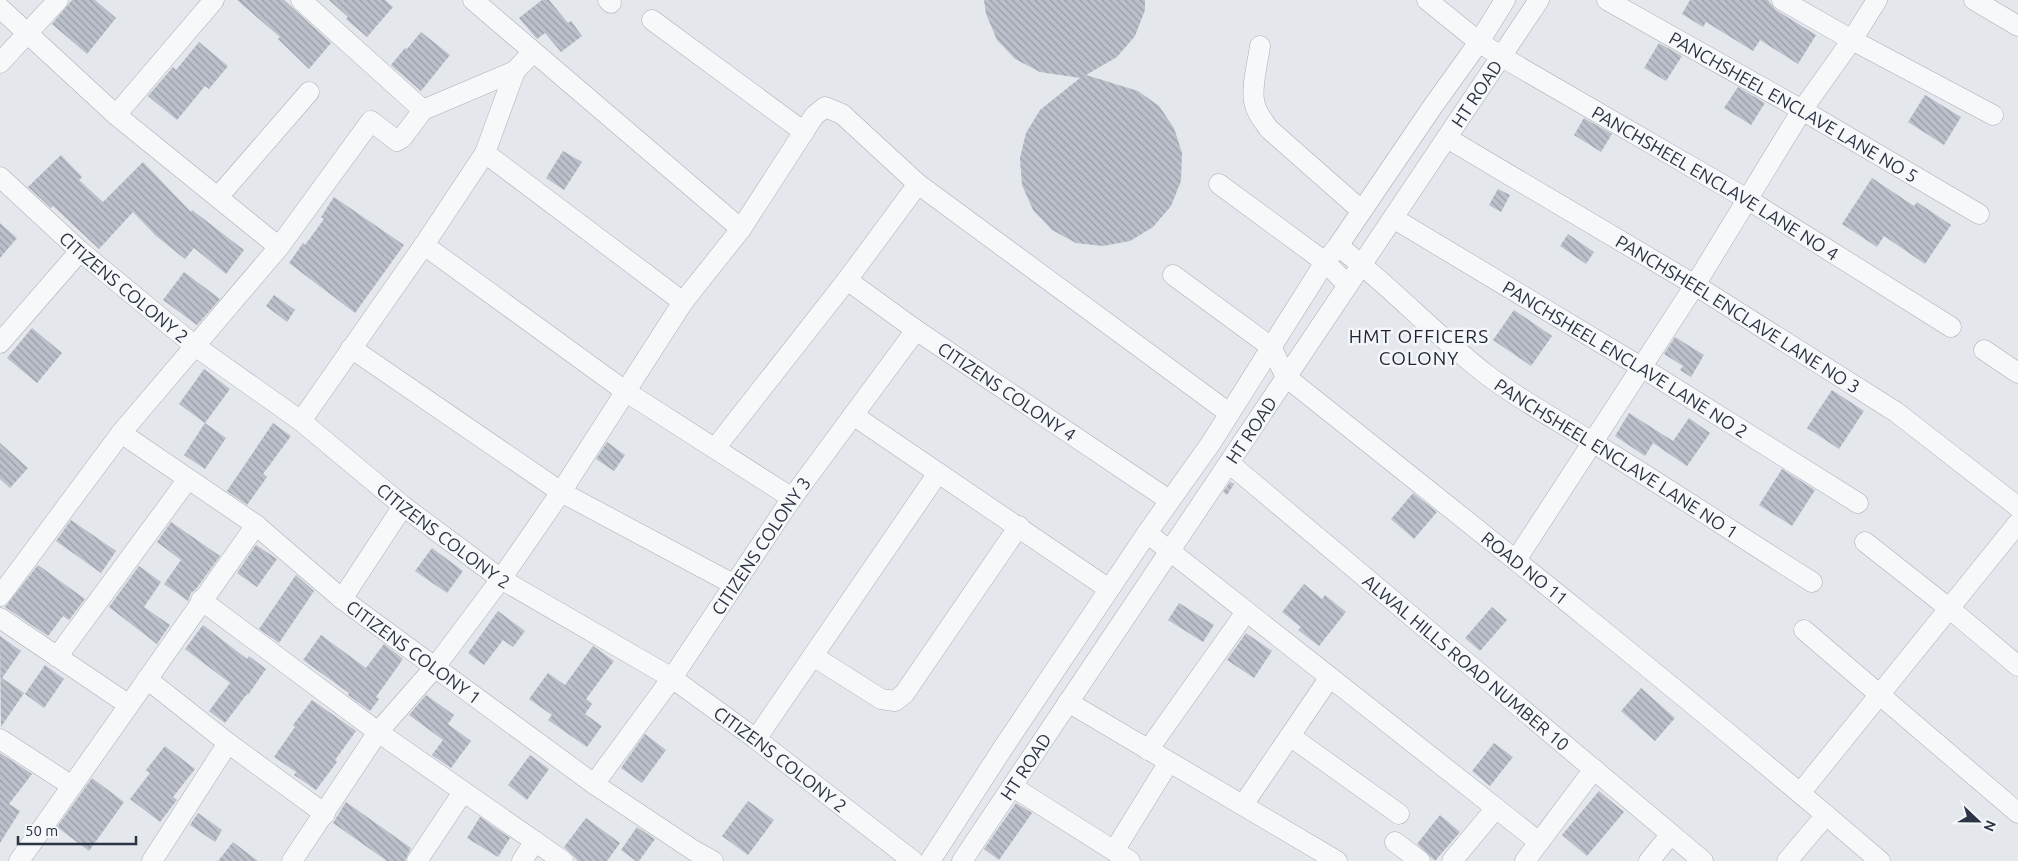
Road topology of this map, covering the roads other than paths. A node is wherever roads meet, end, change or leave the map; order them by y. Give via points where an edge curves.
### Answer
1 (58, 0) edge
2 (214, 0) edge
3 (301, 0) edge
4 (473, 0) edge
5 (1427, 0) edge
6 (1505, 0) edge
7 (1539, 0) edge
8 (1607, 0) edge
9 (1782, 0) edge
10 (1877, 0) edge
11 (1974, 0) edge
12 (0, 8) edge
13 (652, 20) dead end
14 (2018, 26) edge
15 (28, 35) junction
16 (1852, 40) junction
17 (1479, 42) junction
18 (1260, 46) dead end
19 (533, 52) junction
20 (1502, 57) junction
21 (0, 63) edge
22 (515, 71) junction
23 (309, 92) dead end
24 (423, 110) junction
25 (1802, 110) junction
26 (116, 114) junction
27 (1993, 115) dead end
28 (804, 132) junction
29 (1447, 138) junction
30 (485, 153) junction
31 (0, 177) edge
32 (918, 184) junction
33 (1218, 184) dead end
34 (218, 196) junction
35 (1747, 199) junction
36 (1362, 211) junction
37 (1979, 214) dead end
38 (1393, 218) junction
39 (741, 229) junction
40 (424, 245) junction
41 (1338, 246) junction
42 (279, 247) junction
43 (80, 251) junction
44 (1325, 262) junction
45 (1362, 264) junction
46 (1173, 276) dead end
47 (847, 280) junction
48 (1347, 284) junction
49 (1695, 285) junction
50 (683, 302) junction
51 (1951, 327) dead end
52 (916, 330) junction
53 (0, 343) edge
54 (195, 346) junction
55 (1271, 347) junction
56 (351, 348) junction
57 (1984, 350) dead end
58 (1642, 367) junction
59 (2018, 373) edge
60 (1286, 377) junction
61 (625, 390) junction
62 (1229, 413) junction
63 (853, 415) junction
64 (301, 421) junction
65 (121, 433) junction
66 (1592, 442) junction
67 (716, 447) junction
68 (1229, 463) junction
69 (938, 473) junction
70 (188, 479) junction
71 (561, 492) junction
72 (792, 498) junction
73 (1169, 500) junction
74 (1858, 503) dead end
75 (403, 506) junction
76 (2018, 507) edge
77 (2018, 523) edge
78 (256, 525) junction
79 (1019, 526) junction
80 (1147, 533) junction
81 (1865, 542) dead end
82 (1170, 551) junction
83 (1516, 560) junction
84 (501, 579) junction
85 (1812, 582) dead end
86 (733, 584) junction
87 (1109, 589) junction
88 (0, 596) edge
89 (342, 599) junction
90 (201, 600) junction
91 (1950, 609) junction
92 (1246, 612) junction
93 (0, 618) edge
94 (1804, 630) dead end
95 (57, 656) junction
96 (813, 656) junction
97 (2018, 666) edge
98 (434, 667) junction
99 (672, 678) junction
100 (1330, 678) junction
101 (147, 679) junction
102 (1879, 693) junction
103 (1068, 702) junction
104 (129, 705) junction
105 (378, 732) junction
106 (1290, 736) junction
107 (0, 739) edge
108 (756, 739) junction
109 (228, 743) junction
110 (1148, 750) junction
111 (1169, 762) junction
112 (1594, 769) junction
113 (594, 784) junction
114 (72, 786) junction
115 (1013, 788) junction
116 (463, 792) junction
117 (1801, 792) junction
118 (1242, 805) junction
119 (1496, 808) junction
120 (2018, 813) edge
121 (325, 814) junction
122 (1399, 814) dead end
123 (1826, 815) junction
124 (1671, 834) junction
125 (536, 841) junction
126 (1395, 842) dead end
127 (1539, 842) junction
128 (690, 856) edge
129 (1122, 856) edge
130 (19, 861) edge
131 (152, 861) edge
132 (292, 861) edge
133 (417, 861) edge
134 (522, 861) edge
135 (563, 861) edge
136 (713, 861) edge
137 (913, 861) edge
138 (930, 861) edge
139 (962, 861) edge
140 (1337, 861) edge
141 (1420, 861) edge
142 (1452, 861) edge
143 (1525, 861) edge
144 (1649, 861) edge
145 (1703, 861) edge
146 (1787, 861) edge
147 (1880, 861) edge

1 - 15 street
2 - 26 street
3 - 24 street
4 - 19 street
5 - 17 street, PANCHSHEEL ENCLAVE LANE NO 4
6 - 17 street, HT ROAD
7 - 20 street, HT ROAD
8 - 25 street, PANCHSHEEL ENCLAVE LANE NO 5
9 - 16 street
10 - 16 street
11 - 14 street
12 - 15 street
13 - 28 street
15 - 21 street
15 - 26 street
16 - 25 street
16 - 27 street
17 - 20 street, PANCHSHEEL ENCLAVE LANE NO 4
17 - 36 street, HT ROAD
18 - 36 street via 1255,105 1269,129
19 - 22 street
19 - 39 street
20 - 29 street, HT ROAD
20 - 35 street, PANCHSHEEL ENCLAVE LANE NO 4
22 - 24 street
22 - 30 street
23 - 34 street
24 - 42 street via 397,140 371,121
25 - 35 street
25 - 37 street, PANCHSHEEL ENCLAVE LANE NO 5
26 - 34 street
28 - 32 street via 814,116 825,107 842,114
28 - 39 street
29 - 38 street, HT ROAD
29 - 49 street, PANCHSHEEL ENCLAVE LANE NO 3
30 - 40 street
30 - 50 street
31 - 43 street, CITIZENS COLONY 2
32 - 47 street
32 - 62 street
33 - 44 street
34 - 42 street
35 - 49 street
35 - 51 street, PANCHSHEEL ENCLAVE LANE NO 4
36 - 41 street, HT ROAD
38 - 45 street, HT ROAD
38 - 58 street, PANCHSHEEL ENCLAVE LANE NO 2
39 - 50 street
40 - 56 street
40 - 61 street
41 - 44 street, HT ROAD
41 - 45 street, PANCHSHEEL ENCLAVE LANE NO 1
42 - 54 street
43 - 53 street
43 - 54 street, CITIZENS COLONY 2
44 - 48 street
44 - 55 street, HT ROAD
45 - 48 street, HT ROAD
45 - 66 street, PANCHSHEEL ENCLAVE LANE NO 1 via 1487,375
46 - 55 street, ROAD NO 11
47 - 52 street, CITIZENS COLONY 4
47 - 67 street
48 - 60 street, HT ROAD
49 - 58 street
49 - 76 street, PANCHSHEEL ENCLAVE LANE NO 3 via 1896,412
50 - 61 street
52 - 63 street, CITIZENS COLONY 3
52 - 73 street, CITIZENS COLONY 4
54 - 64 street, CITIZENS COLONY 2
54 - 65 street
55 - 60 street, ROAD NO 11
55 - 62 street, HT ROAD
56 - 64 street
56 - 71 street
57 - 59 street
58 - 66 street
58 - 74 street, PANCHSHEEL ENCLAVE LANE NO 2
60 - 68 street, HT ROAD
60 - 83 street, ROAD NO 11
61 - 67 street
61 - 71 street
62 - 73 street, HT ROAD
63 - 69 street
63 - 72 street, CITIZENS COLONY 3
64 - 75 street, CITIZENS COLONY 2
65 - 70 street, CITIZENS COLONY 1
65 - 88 street
66 - 83 street
66 - 85 street, PANCHSHEEL ENCLAVE LANE NO 1
67 - 72 street
68 - 82 street, HT ROAD
68 - 112 street, ALWAL HILLS ROAD NUMBER 10
69 - 79 street
69 - 96 street
70 - 78 street, CITIZENS COLONY 1
70 - 95 street
71 - 84 street
71 - 86 street
72 - 86 street, CITIZENS COLONY 3
73 - 80 street, HT ROAD
75 - 84 street, CITIZENS COLONY 2
75 - 89 street
77 - 91 street
78 - 89 street, CITIZENS COLONY 1
78 - 90 street
79 - 87 street
79 - 96 street via 904,694 895,701 881,699
80 - 82 street
80 - 87 street, HT ROAD
81 - 91 street
82 - 92 street
82 - 103 street, HT ROAD
83 - 117 street, ROAD NO 11
84 - 98 street
84 - 99 street, CITIZENS COLONY 2
86 - 99 street, CITIZENS COLONY 3
87 - 138 street, HT ROAD
89 - 98 street, CITIZENS COLONY 1
90 - 101 street
90 - 105 street
91 - 97 street
91 - 102 street
92 - 100 street
92 - 110 street
93 - 95 street
94 - 102 street
95 - 104 street
96 - 108 street
98 - 105 street
98 - 113 street, CITIZENS COLONY 1
99 - 108 street, CITIZENS COLONY 2
99 - 113 street, CITIZENS COLONY 3
100 - 106 street
100 - 119 street
101 - 104 street
101 - 109 street
102 - 117 street
102 - 120 street
103 - 110 street
103 - 115 street, HT ROAD
104 - 114 street
105 - 116 street
105 - 121 street
106 - 118 street
106 - 122 street
107 - 114 street
108 - 137 street, CITIZENS COLONY 2
109 - 121 street
109 - 131 street
110 - 111 street
111 - 118 street
111 - 129 street
112 - 124 street, ALWAL HILLS ROAD NUMBER 10
112 - 127 street
113 - 128 street, CITIZENS COLONY 1
114 - 130 street
115 - 129 street
115 - 139 street, HT ROAD
116 - 125 street
116 - 133 street
117 - 123 street, ROAD NO 11
118 - 140 street
119 - 127 street
119 - 142 street
121 - 132 street
123 - 146 street
123 - 147 street, ROAD NO 11
124 - 144 street
124 - 145 street, ALWAL HILLS ROAD NUMBER 10
125 - 134 street
125 - 135 street
126 - 141 street
127 - 143 street
128 - 136 street, CITIZENS COLONY 1

